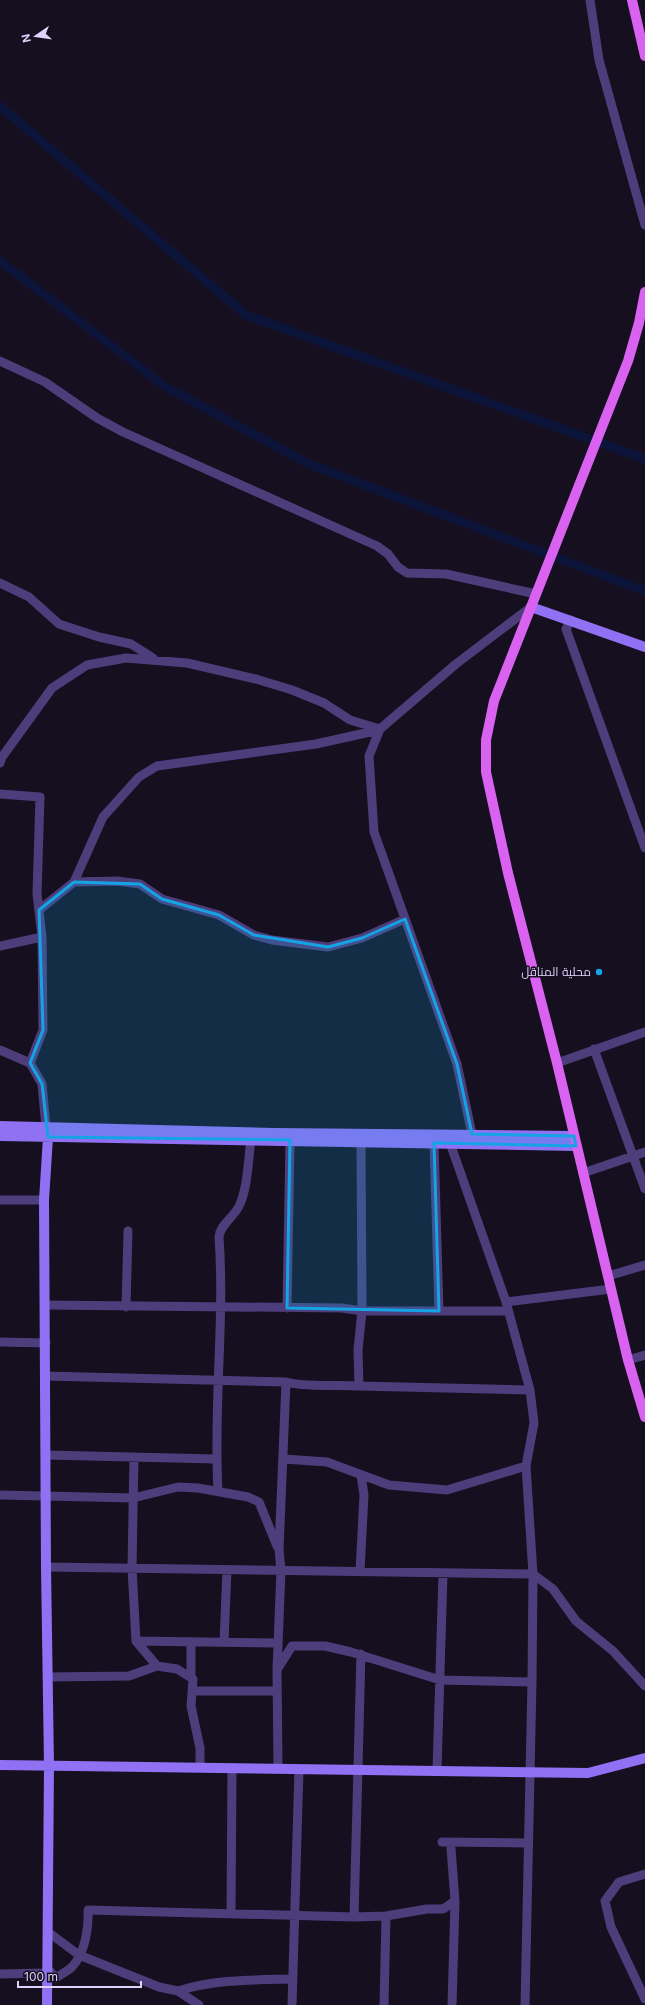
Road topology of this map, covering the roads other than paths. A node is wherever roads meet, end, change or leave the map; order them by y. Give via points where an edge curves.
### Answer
1 (590, 0) edge
2 (632, 0) edge
3 (642, 27) edge
4 (645, 56) edge
5 (645, 225) edge
6 (645, 292) edge
7 (643, 315) edge
8 (0, 361) edge
9 (0, 583) edge
10 (536, 594) junction
11 (531, 606) junction
12 (571, 620) junction
13 (645, 647) edge
14 (154, 659) junction
15 (380, 729) junction
16 (0, 764) edge
17 (0, 794) edge
18 (645, 821) edge
19 (636, 824) junction
20 (645, 848) edge
21 (74, 882) junction
22 (39, 910) junction
23 (405, 919) junction
24 (42, 937) junction
25 (0, 946) edge
26 (645, 1032) edge
27 (594, 1049) junction
28 (0, 1050) edge
29 (30, 1063) junction
30 (556, 1063) junction
31 (0, 1126) edge
32 (47, 1132) junction
33 (472, 1134) junction
34 (0, 1136) edge
35 (251, 1140) junction
36 (290, 1140) junction
37 (361, 1141) junction
38 (575, 1141) junction
39 (434, 1143) junction
40 (450, 1143) junction
41 (645, 1152) edge
42 (632, 1157) junction
43 (583, 1173) junction
44 (645, 1189) edge
45 (0, 1200) edge
46 (44, 1200) junction
47 (128, 1231) dead end
48 (645, 1265) edge
49 (608, 1276) junction
50 (611, 1288) junction
51 (45, 1305) junction
52 (507, 1306) junction
53 (126, 1307) junction
54 (221, 1307) junction
55 (287, 1308) junction
56 (362, 1311) junction
57 (439, 1311) junction
58 (0, 1342) edge
59 (46, 1342) junction
60 (645, 1355) edge
61 (628, 1360) junction
62 (45, 1376) junction
63 (220, 1381) junction
64 (286, 1382) junction
65 (359, 1386) junction
66 (530, 1390) junction
67 (645, 1417) edge
68 (46, 1455) junction
69 (134, 1457) junction
70 (216, 1459) junction
71 (284, 1459) junction
72 (526, 1466) junction
73 (361, 1475) junction
74 (218, 1491) junction
75 (0, 1495) edge
76 (46, 1496) junction
77 (133, 1498) junction
78 (279, 1549) junction
79 (46, 1566) junction
80 (132, 1568) junction
81 (227, 1570) junction
82 (281, 1571) junction
83 (360, 1571) junction
84 (443, 1574) junction
85 (533, 1574) junction
86 (136, 1641) junction
87 (192, 1642) junction
88 (224, 1642) junction
89 (278, 1643) junction
90 (361, 1654) junction
91 (157, 1666) junction
92 (277, 1669) junction
93 (48, 1677) junction
94 (191, 1678) junction
95 (440, 1680) junction
96 (532, 1682) junction
97 (645, 1686) edge
98 (193, 1691) junction
99 (277, 1691) junction
100 (645, 1758) edge
101 (0, 1765) edge
102 (49, 1766) junction
103 (200, 1768) junction
104 (232, 1768) junction
105 (278, 1768) junction
106 (299, 1769) junction
107 (358, 1769) junction
108 (437, 1770) junction
109 (529, 1772) junction
110 (442, 1842) dead end
111 (528, 1843) junction
112 (451, 1848) dead end
113 (645, 1874) edge
114 (455, 1901) junction
115 (231, 1914) junction
116 (294, 1916) junction
117 (386, 1916) junction
118 (354, 1917) junction
119 (48, 1932) junction
120 (79, 1955) junction
121 (47, 1970) junction
122 (0, 1974) edge
123 (293, 1979) junction
124 (178, 1991) junction
125 (645, 1998) edge
126 (47, 2005) edge
127 (199, 2005) edge
128 (292, 2005) edge
129 (384, 2005) edge
130 (452, 2005) edge
131 (525, 2005) edge

1 - 5 street via 599,60
2 - 3 main road
3 - 4 main road
6 - 7 main road
7 - 10 main road via 628,360
8 - 10 street via 45,382 102,421 123,432 377,546 407,573 446,574
9 - 14 street via 29,597 59,624 131,644
10 - 11 main road
11 - 12 street
11 - 15 street via 456,664
11 - 30 main road via 494,701 486,740 486,772 508,873
12 - 13 street
12 - 19 street via 566,629
14 - 15 street via 224,670 292,690 324,703 350,720
14 - 16 street via 126,658 87,665 52,688 27,720
15 - 21 street via 316,744 157,766 139,777 103,817
15 - 23 street via 369,756 374,832
17 - 22 street via 40,797 37,894
18 - 19 street
19 - 20 street
21 - 22 street
21 - 23 street via 117,881 140,884 162,899 219,915 254,935 272,940 328,947 362,938
22 - 24 street
23 - 33 street via 457,1064
24 - 25 street
24 - 29 street via 43,1030
26 - 27 street
27 - 30 street
27 - 42 street
28 - 29 street
29 - 32 street via 42,1084
30 - 38 main road
31 - 32 street
32 - 33 street
32 - 34 street
32 - 35 street
32 - 46 street
33 - 38 street
35 - 36 street
35 - 54 street via 241,1203 219,1234
36 - 37 street
36 - 55 street
37 - 39 street
37 - 56 street
38 - 40 street
38 - 43 main road
39 - 40 street
39 - 57 street
40 - 52 street
41 - 42 street
42 - 43 street
42 - 44 street
43 - 49 main road
45 - 46 street
46 - 51 street
47 - 53 street
48 - 49 street
49 - 50 main road
50 - 52 street
50 - 61 main road
51 - 53 street
51 - 59 street
52 - 57 street
52 - 66 street
53 - 54 street
54 - 55 street
54 - 63 street
55 - 56 street via 342,1308
56 - 57 street
56 - 65 street via 358,1350
58 - 59 street
59 - 62 street
60 - 61 street
61 - 67 main road
62 - 63 street
62 - 68 street
63 - 64 street
63 - 70 street
64 - 65 street via 296,1385
64 - 71 street
65 - 66 street
66 - 72 street via 534,1423
68 - 69 street
68 - 76 street
69 - 70 street
69 - 77 street
70 - 74 street
71 - 73 street via 327,1462
71 - 78 street
72 - 73 street via 447,1490 389,1486
72 - 85 street
73 - 83 street via 364,1495
74 - 77 street via 178,1487
74 - 78 street via 259,1502
75 - 76 street
76 - 77 street
76 - 79 street
77 - 80 street
78 - 82 street
79 - 80 street
79 - 93 street
80 - 81 street
80 - 86 street
81 - 82 street
81 - 88 street
82 - 83 street
82 - 89 street
83 - 84 street
84 - 85 street
84 - 95 street
85 - 96 street
85 - 97 street via 553,1589 576,1621 612,1651
86 - 87 street
86 - 91 street
87 - 88 street
87 - 94 street
88 - 89 street
89 - 92 street
90 - 92 street via 326,1646 292,1646
90 - 95 street
90 - 107 street
91 - 93 street via 129,1676
91 - 94 street via 177,1669
92 - 99 street
93 - 102 street
94 - 98 street via 194,1684
95 - 96 street
95 - 108 street
96 - 109 street
98 - 99 street
98 - 103 street via 191,1706 200,1748
99 - 105 street
100 - 109 street via 588,1772
101 - 102 street
102 - 103 street
102 - 119 street
103 - 104 street
104 - 105 street
104 - 115 street
105 - 106 street
106 - 107 street
106 - 116 street
107 - 108 street
107 - 118 street
108 - 109 street
109 - 111 street
110 - 111 street
111 - 131 street
112 - 114 street
113 - 125 street via 619,1882 605,1901 611,1927
114 - 117 street via 443,1909
114 - 130 street
115 - 116 street
115 - 120 street via 88,1910 89,1926
116 - 118 street
116 - 123 street
117 - 118 street
117 - 129 street
119 - 120 street
119 - 121 street
120 - 121 street via 72,1966 56,1978
120 - 124 street via 159,1987
121 - 122 street
121 - 126 street
123 - 124 street via 196,1985
123 - 128 street
124 - 127 street

